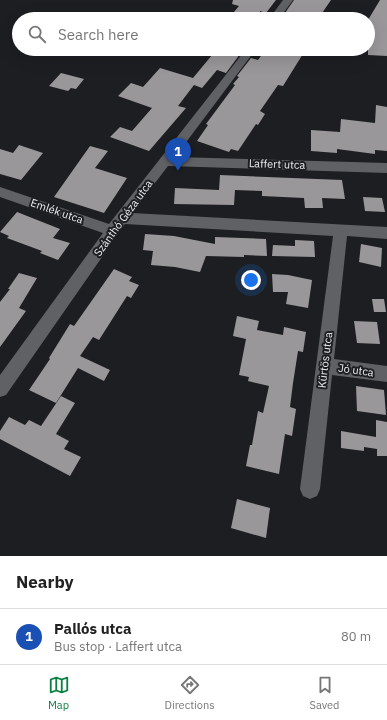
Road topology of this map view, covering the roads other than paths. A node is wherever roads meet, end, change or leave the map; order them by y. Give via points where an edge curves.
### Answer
1 (288, 0) edge
2 (279, 12) edge
3 (246, 56) edge
4 (166, 161) junction
5 (387, 168) edge
6 (0, 192) edge
7 (117, 224) junction
8 (341, 231) junction
9 (387, 233) edge
10 (325, 366) junction
11 (387, 374) edge
12 (0, 389) edge
13 (310, 489) dead end

1 - 2 street
3 - 4 street, Szánthó Géza utca
4 - 5 street, Laffert utca
4 - 7 street, Szánthó Géza utca
6 - 7 street, Emlék utca
7 - 8 street, Emlék utca
7 - 12 street, Szánthó Géza utca
8 - 9 street, Emlék utca
8 - 10 street, Kürtös utca
10 - 11 street, Jó utca
10 - 13 street, Kürtös utca

